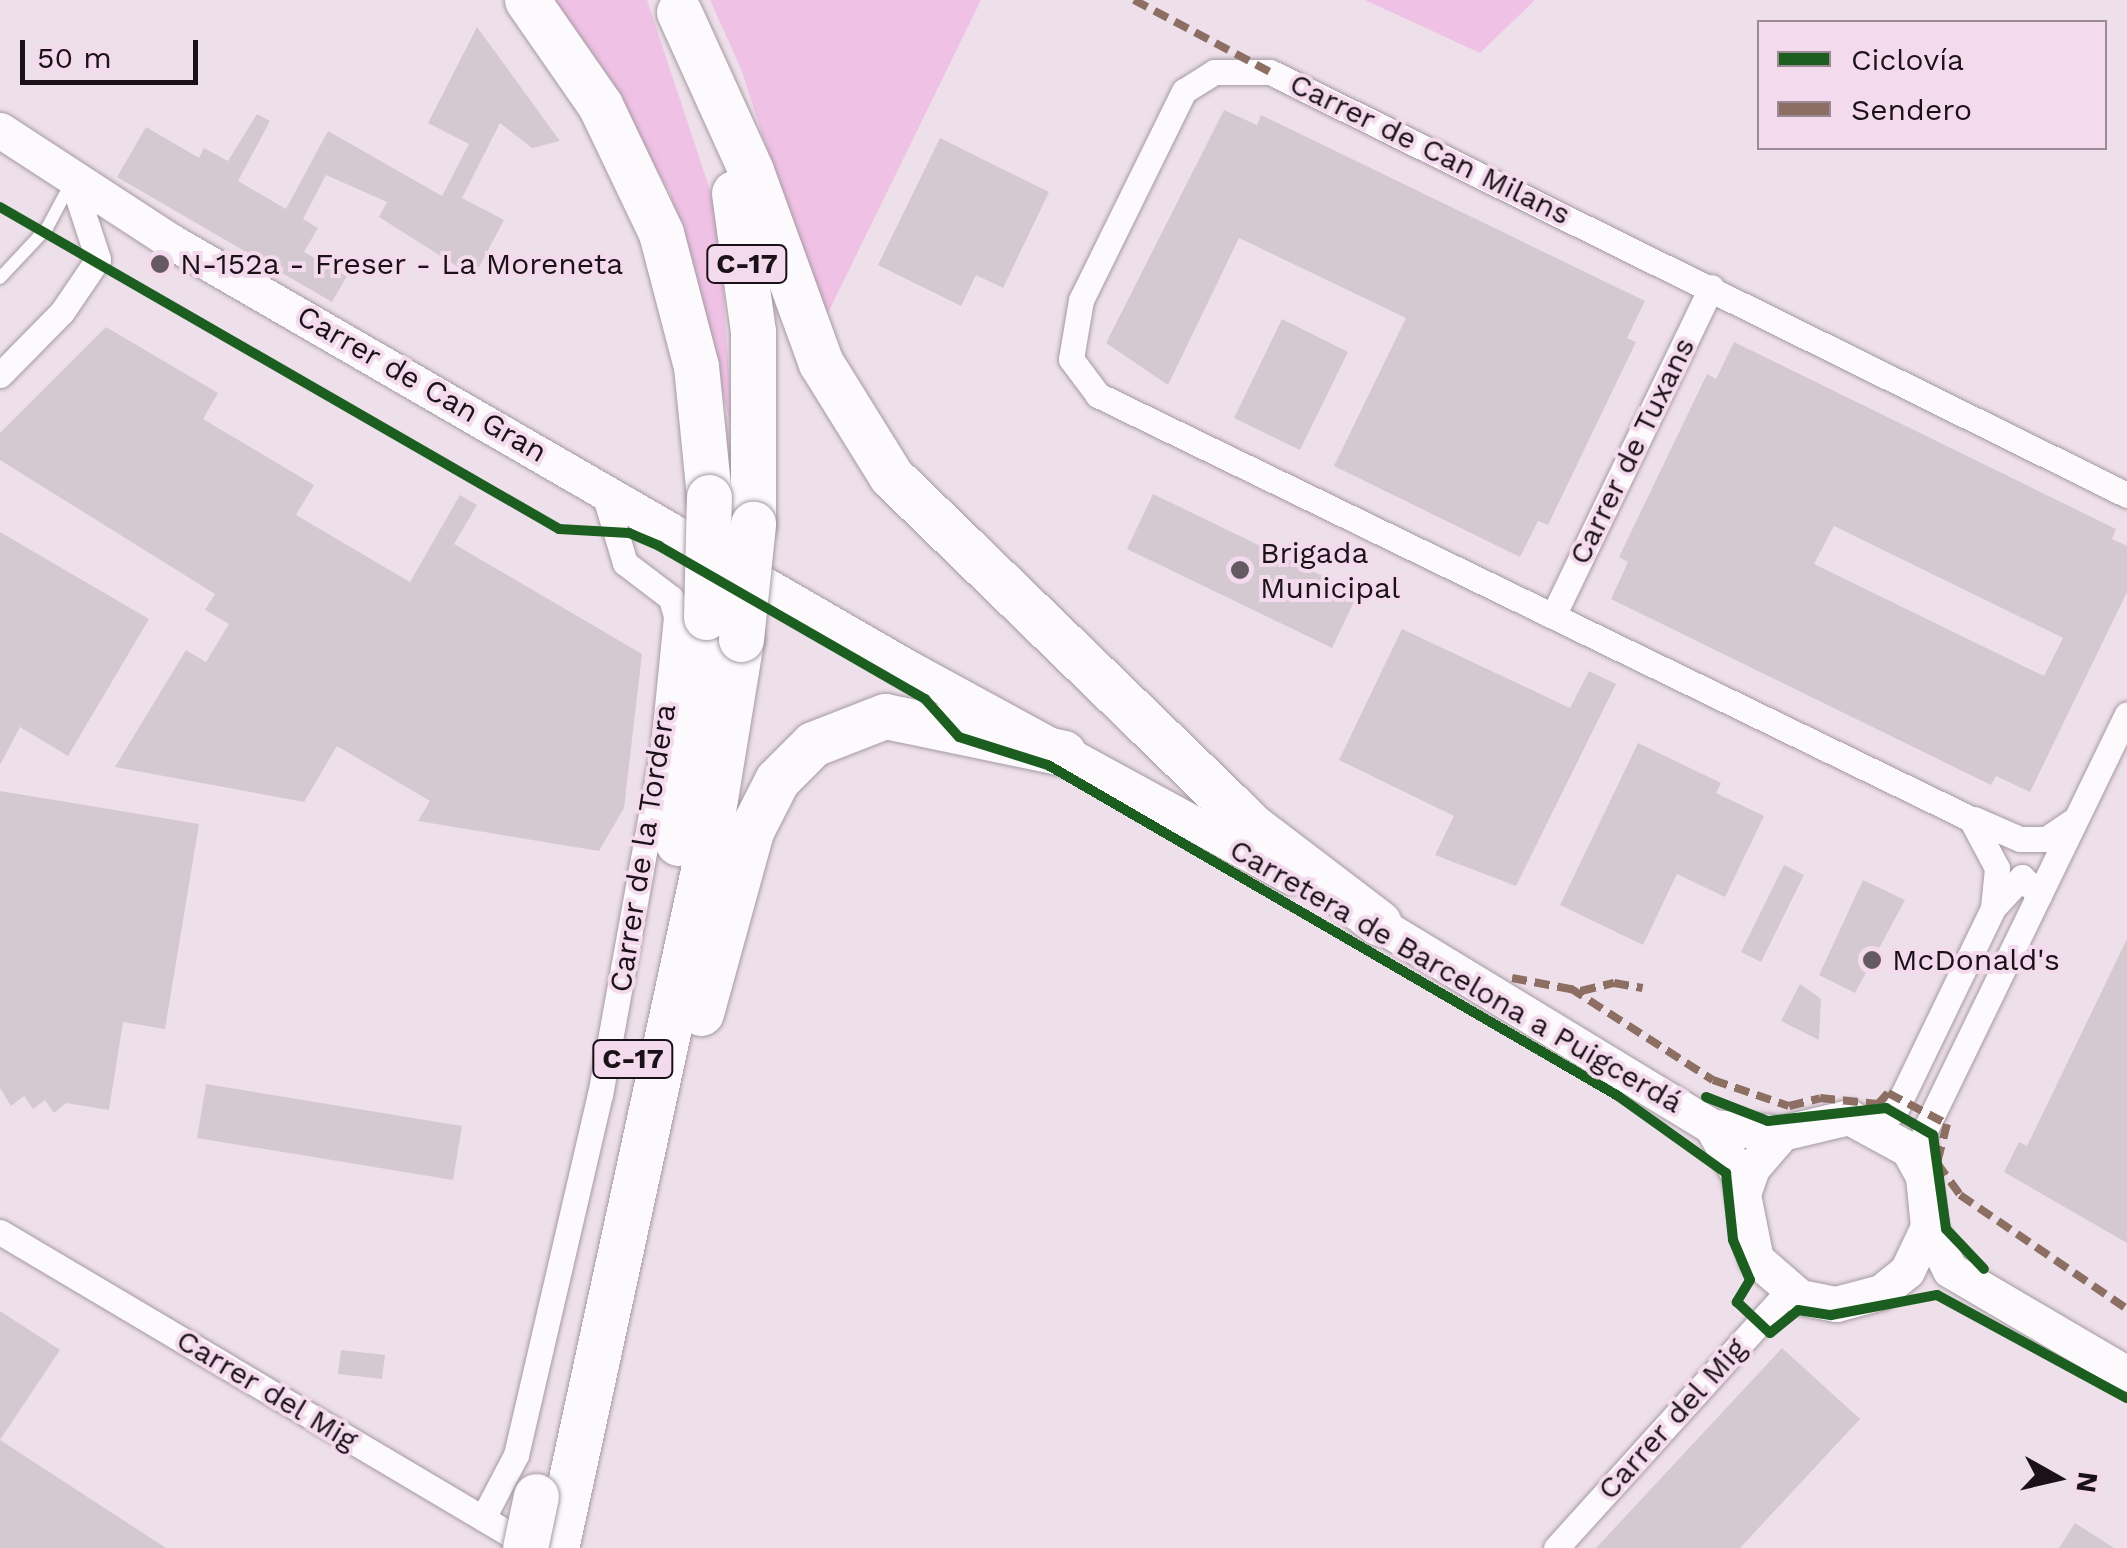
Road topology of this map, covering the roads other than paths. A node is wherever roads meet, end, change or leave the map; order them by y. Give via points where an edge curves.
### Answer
1 (527, 0) edge
2 (677, 6) edge
3 (0, 130) edge
4 (0, 148) edge
5 (72, 180) junction
6 (0, 278) edge
7 (1711, 288) junction
8 (1, 372) edge
9 (602, 487) junction
10 (2127, 494) edge
11 (773, 585) joint
12 (1553, 616) junction
13 (724, 628) junction
14 (2127, 714) edge
15 (1063, 752) junction
16 (1952, 808) junction
17 (2078, 816) junction
18 (2040, 895) junction
19 (1993, 908) junction
20 (1380, 923) junction
21 (1849, 1116) junction
22 (1712, 1127) junction
23 (1782, 1133) junction
24 (1923, 1176) junction
25 (1743, 1194) junction
26 (1928, 1227) junction
27 (0, 1232) edge
28 (1896, 1282) junction
29 (1970, 1284) junction
30 (611, 1290) junction
31 (1788, 1291) junction
32 (2124, 1372) edge
33 (483, 1518) junction
34 (552, 1518) edge
35 (524, 1548) edge
36 (534, 1548) edge
37 (1556, 1548) edge

1 - 13 highway, C-17, bridge via 600,104 661,232 696,366
2 - 13 highway, C-17, bridge via 717,121 746,260 753,524
2 - 20 highway via 751,172 802,321 842,403 891,476 1253,827
3 - 5 main road, Carrer de Can Gran
4 - 5 main road, Carrer de Can Gran
5 - 6 lane via 47,228
5 - 8 street via 98,259 62,312
5 - 9 main road, Carrer de Can Gran
7 - 10 street, Carrer de Can Milans
7 - 12 street, Carrer de Tuxans
7 - 12 street, Carrer de Can Milans via 1312,88 1232,69 1197,78 1184,91 1081,300 1072,359 1098,395
9 - 11 main road, Carrer de Can Gran
9 - 33 street, Carrer de la Tordera via 625,563 671,598 676,616 663,747 600,1095 516,1455
11 - 15 main road, Carretera de Barcelona a Puigcerdá
12 - 16 street, Carrer de Can Milans
13 - 30 highway, C-17 via 700,885
13 - 34 highway, C-17
14 - 17 street
15 - 20 main road, Carretera de Barcelona a Puigcerdá
15 - 30 highway via 885,716 834,730 777,780 751,831
16 - 17 street, Carrer de Can Milans via 2020,839 2064,832
16 - 19 street, Carrer de Can Milans via 1993,850
17 - 18 street
18 - 19 street, Carrer de Can Milans via 2022,877
18 - 24 street via 1925,1130
19 - 21 street, Carrer de Can Milans via 1896,1110 1886,1119
20 - 22 main road, Carretera de Barcelona a Puigcerdá
21 - 23 main road
21 - 24 main road via 1891,1134
22 - 23 main road, Carretera de Barcelona a Puigcerdá
22 - 25 main road
23 - 25 main road via 1752,1168
24 - 26 main road
25 - 31 main road via 1743,1227 1756,1259
26 - 28 main road
26 - 29 main road via 1936,1252
27 - 33 street, Carrer del Mig
28 - 29 main road
28 - 31 main road via 1836,1304
29 - 32 main road
30 - 34 highway, C-17
31 - 37 street, Carrer del Mig
33 - 36 street, Carrer del Mig
34 - 35 highway, C-17, bridge

